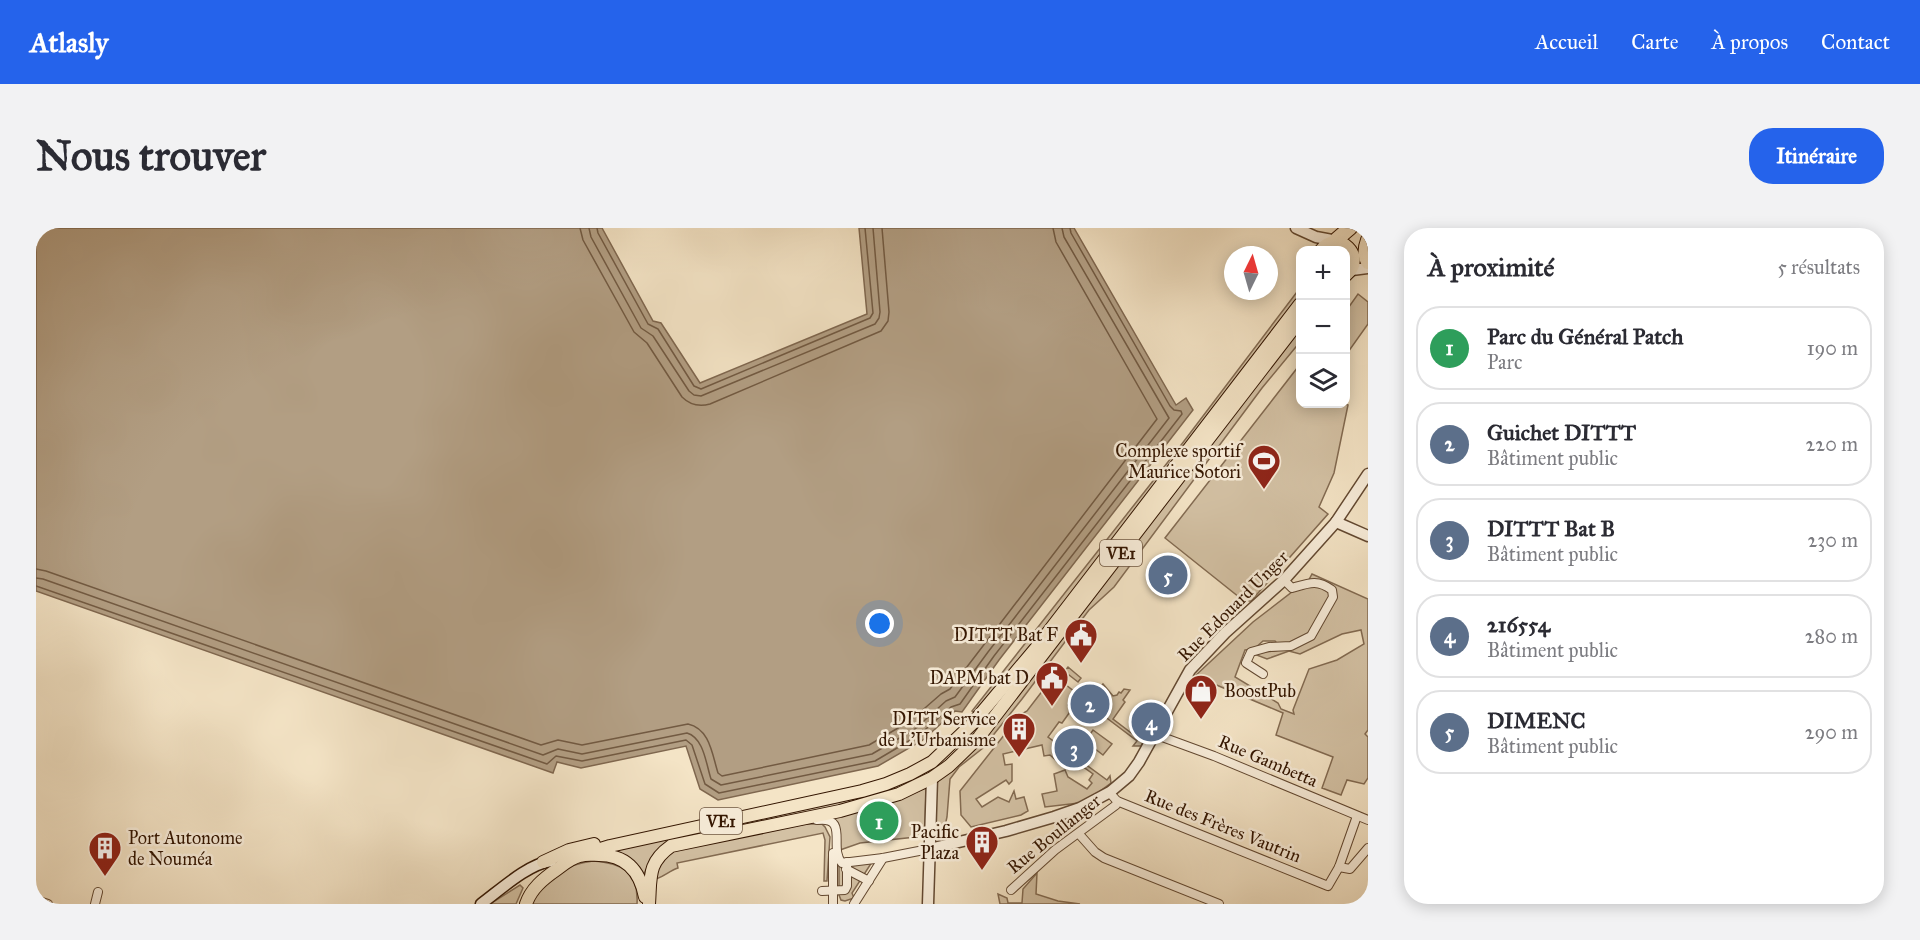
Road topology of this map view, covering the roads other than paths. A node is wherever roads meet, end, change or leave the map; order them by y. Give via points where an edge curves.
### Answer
1 (1296, 228) edge
2 (1350, 228) edge
3 (1368, 229) edge
4 (1335, 239) junction
5 (1368, 240) edge
6 (1313, 246) edge
7 (1321, 246) edge
8 (1357, 251) junction
9 (1368, 266) edge
10 (1350, 271) edge
11 (1350, 272) edge
12 (1296, 309) edge
13 (1296, 325) edge
14 (1368, 474) edge
15 (1336, 522) junction
16 (1368, 536) edge
17 (1284, 580) junction
18 (1263, 674) dead end
19 (972, 724) junction
20 (1154, 734) junction
21 (930, 780) junction
22 (1113, 797) junction
23 (1357, 816) junction
24 (728, 820) junction
25 (1368, 820) edge
26 (775, 824) junction
27 (1079, 834) junction
28 (929, 846) junction
29 (1368, 848) edge
30 (577, 857) junction
31 (883, 858) junction
32 (543, 862) junction
33 (847, 865) junction
34 (1339, 867) junction
35 (869, 881) junction
36 (1011, 890) dead end
37 (822, 891) dead end
38 (834, 891) junction
39 (99, 892) dead end
40 (36, 900) edge
41 (48, 904) edge
42 (95, 904) edge
43 (481, 904) edge
44 (526, 904) edge
45 (647, 904) edge
46 (833, 904) edge
47 (854, 904) edge
48 (928, 904) edge
49 (1219, 904) edge

1 - 4 street via 1316,237
1 - 6 street
2 - 4 highway
3 - 8 highway
4 - 7 main road
4 - 8 main road via 1348,241
5 - 9 highway
8 - 9 street
8 - 10 main road via 1356,266
9 - 11 street
12 - 19 main road, VE1 via 1036,648
13 - 21 main road, VE1 via 979,737
14 - 15 street, Rue Edouard Unger
15 - 16 street
15 - 17 street, Rue Edouard Unger
17 - 18 street via 1292,588 1323,583 1332,590 1333,597 1311,636 1291,646 1251,652 1246,663
17 - 20 street, Rue Edouard Unger via 1190,670
19 - 21 main road via 968,738 930,772
19 - 24 main road, VE1 via 932,762 886,784
20 - 22 street, Rue Edouard Unger
20 - 23 street, Rue Gambetta
21 - 26 main road, VE1 via 899,794
21 - 28 street
22 - 27 street, Rue Boullanger via 1116,805
22 - 28 street, Rue Edouard Unger via 1006,831
22 - 34 street, Rue des Frères Vautrin via 1328,886
23 - 25 street, Rue Gambetta
23 - 34 street
24 - 30 main road, VE1
24 - 32 main road via 619,838 568,850
26 - 33 street via 831,821 836,827 837,858
26 - 38 street via 830,826
26 - 45 main road, VE1 via 670,846 653,864
27 - 36 street, Rue Boullanger
27 - 49 street via 1104,858
28 - 31 street, Rue Edouard Unger
28 - 33 street, Rue Edouard Unger via 851,857
28 - 48 street
29 - 34 street via 1350,869
30 - 32 street
30 - 44 main road via 546,876
30 - 45 main road via 616,857 631,866 641,881
31 - 33 street, Rue Edouard Unger
31 - 35 street
32 - 43 street
33 - 35 street
33 - 38 street via 845,890
35 - 47 street
37 - 38 street
38 - 46 street
39 - 42 street
40 - 41 street

